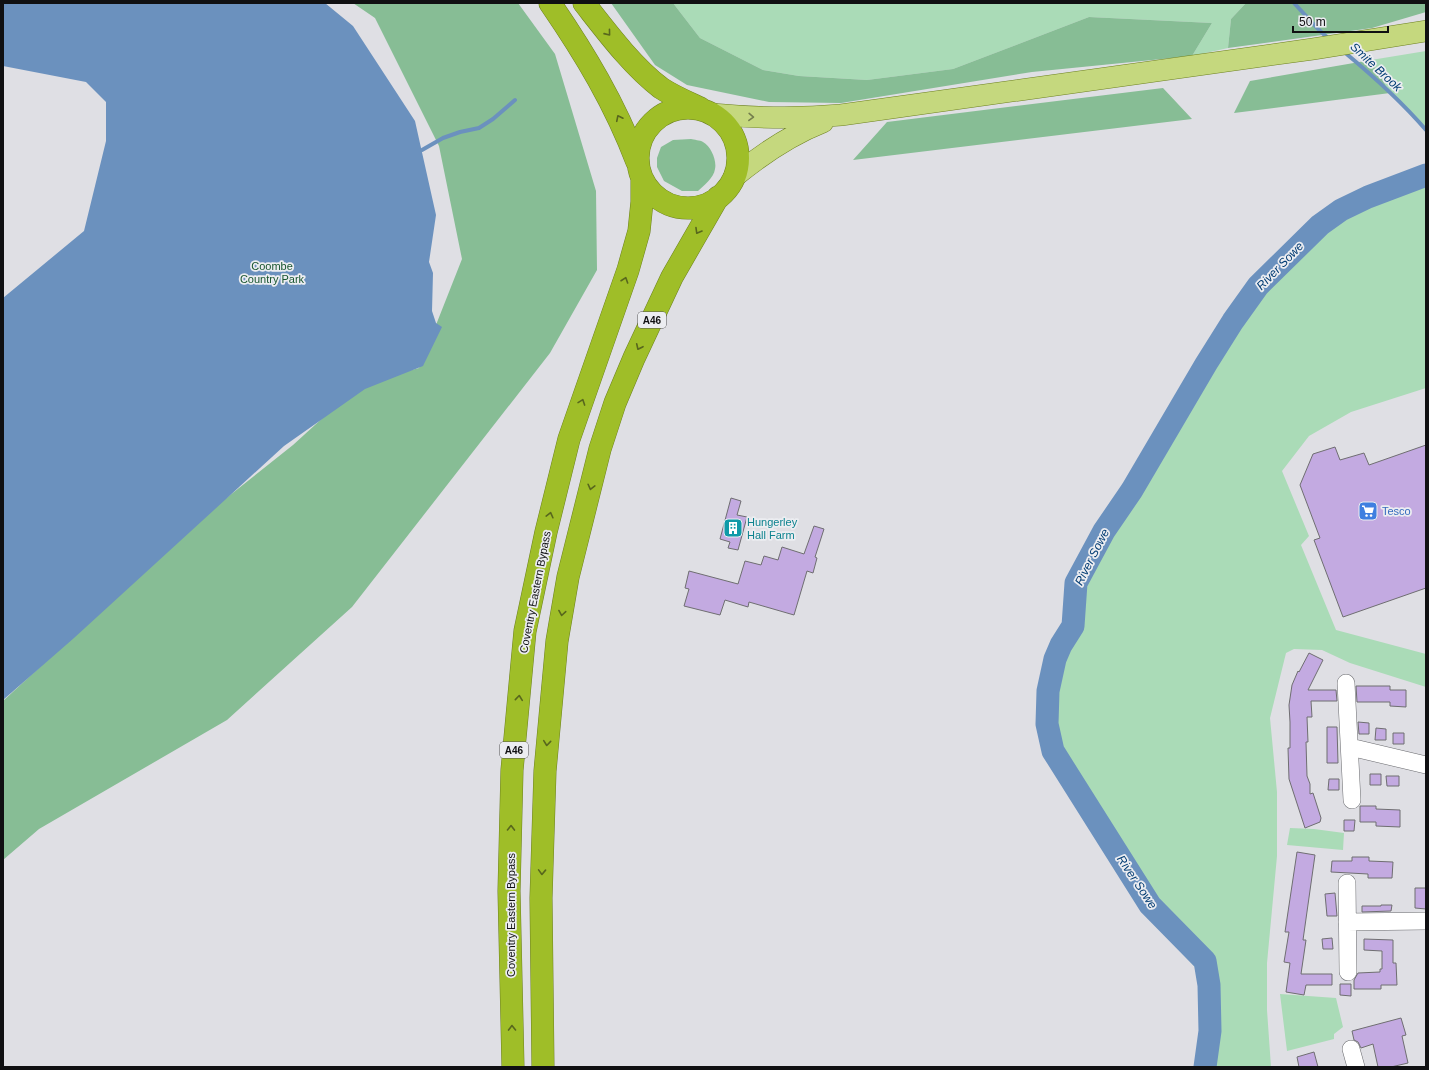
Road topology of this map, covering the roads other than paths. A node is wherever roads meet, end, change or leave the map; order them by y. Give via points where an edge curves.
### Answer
1 (550, 3) edge
2 (584, 3) edge
3 (1426, 31) edge
4 (708, 113) junction
5 (841, 116) junction
6 (641, 173) junction
7 (734, 177) junction
8 (718, 198) junction
9 (1346, 683) dead end
10 (1350, 747) junction
11 (1426, 765) edge
12 (1352, 800) dead end
13 (1347, 883) dead end
14 (1426, 921) edge
15 (1347, 922) junction
16 (1348, 972) dead end
17 (1351, 1049) dead end
18 (513, 1067) edge
19 (543, 1067) edge
20 (1356, 1067) edge

6 -> 1 highway, Coventry Eastern Bypass / A46 via 607,93
2 -> 4 highway via 612,39 662,88
3 - 5 main road
4 -> 5 main road via 806,119
4 - 6 highway via 694,108 677,109 655,120 640,142 638,157
4 - 7 highway via 725,124 735,142 737,163
5 - 7 main road via 800,131
6 - 8 highway via 651,191 661,199 680,207 700,206
18 -> 6 highway, Coventry Eastern Bypass / A46 via 510,891 512,770 526,631 546,532 569,439 628,270 638,231 642,202
7 - 8 highway
8 -> 19 highway, A46 via 672,277 615,403 600,449 568,577 557,641 545,771 541,898
9 - 10 street
10 - 11 street
10 - 12 street
13 - 15 street
14 - 15 street
15 - 16 street
17 - 20 street

